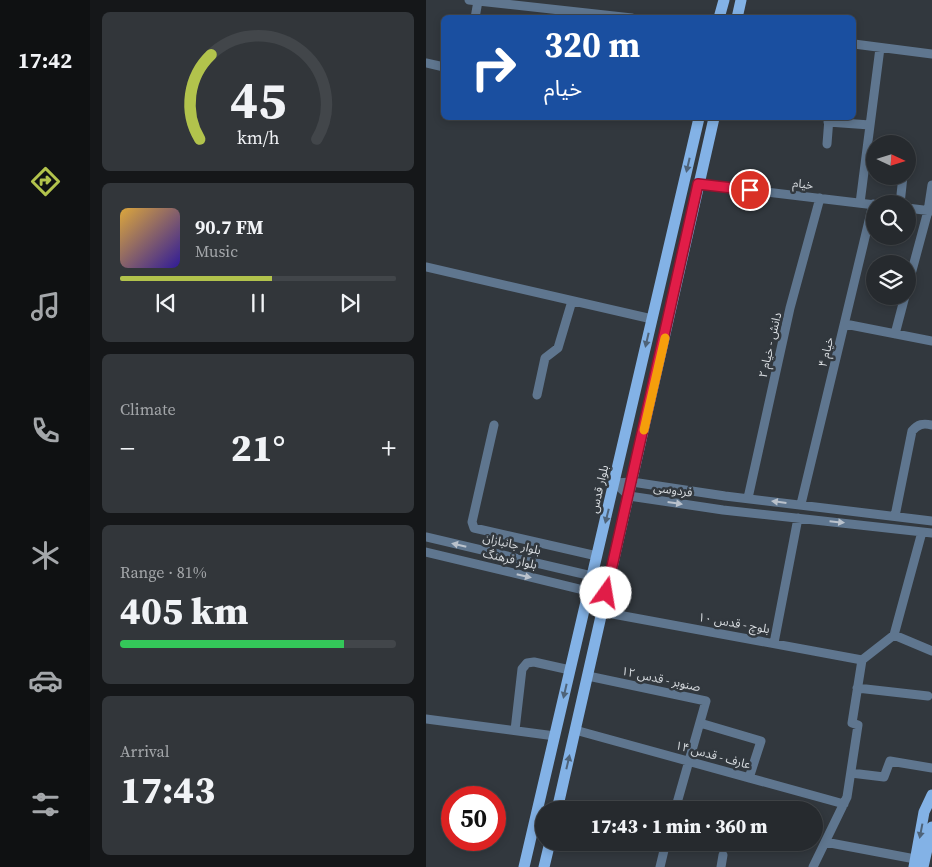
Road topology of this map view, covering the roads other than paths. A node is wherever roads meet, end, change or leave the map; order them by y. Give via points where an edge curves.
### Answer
1 (474, 0) edge
2 (724, 0) edge
3 (741, 0) edge
4 (553, 13) edge
5 (475, 15) edge
6 (585, 15) edge
7 (721, 15) edge
8 (738, 15) edge
9 (856, 44) edge
10 (880, 48) junction
11 (932, 54) edge
12 (426, 63) edge
13 (441, 66) edge
14 (699, 120) edge
15 (714, 120) edge
16 (828, 120) edge
17 (870, 125) junction
18 (827, 144) dead end
19 (698, 184) junction
20 (932, 184) edge
21 (820, 198) junction
22 (860, 203) junction
23 (866, 203) edge
24 (916, 209) edge
25 (930, 211) edge
26 (866, 237) edge
27 (916, 258) edge
28 (426, 267) edge
29 (572, 301) junction
30 (903, 305) edge
31 (652, 319) junction
32 (668, 323) junction
33 (845, 324) junction
34 (895, 334) junction
35 (932, 341) edge
36 (537, 395) dead end
37 (494, 425) dead end
38 (932, 425) edge
39 (632, 482) junction
40 (615, 484) junction
41 (629, 496) junction
42 (748, 498) junction
43 (801, 504) junction
44 (895, 516) junction
45 (798, 518) junction
46 (932, 521) edge
47 (922, 532) junction
48 (932, 533) edge
49 (426, 537) edge
50 (426, 552) edge
51 (597, 556) junction
52 (592, 576) junction
53 (588, 591) junction
54 (602, 612) junction
55 (894, 635) junction
56 (774, 643) junction
57 (932, 651) edge
58 (862, 660) junction
59 (570, 670) junction
60 (588, 676) junction
61 (857, 688) junction
62 (928, 696) dead end
63 (426, 719) edge
64 (700, 723) junction
65 (515, 730) junction
66 (575, 730) junction
67 (555, 736) junction
68 (689, 761) junction
69 (932, 768) edge
70 (851, 773) junction
71 (749, 778) junction
72 (932, 795) edge
73 (560, 801) edge
74 (678, 801) edge
75 (844, 804) junction
76 (932, 827) edge
77 (825, 842) junction
78 (548, 851) edge
79 (664, 851) edge
80 (722, 855) dead end
81 (922, 861) edge
82 (524, 867) edge
83 (544, 867) edge
84 (660, 867) edge
85 (721, 867) edge
86 (813, 867) edge

1 - 4 street
1 - 5 street
2 - 7 main road
3 - 8 main road
4 - 6 street
9 - 10 street
10 - 11 street
10 - 17 street
12 - 13 street
14 -> 31 main road, بلوار قدس
15 - 19 main road
16 - 17 street
16 - 18 street
17 - 22 street
19 - 21 street, خیام
19 - 32 main road
20 - 25 street
21 - 22 street, خیام
21 - 42 street, دانش - خیام ۲ via 790,308
22 - 23 street, خیام
24 - 25 street
25 - 27 street
26 - 33 street, خیام ۴
28 - 29 street
29 - 31 street
29 - 36 street via 558,348 545,358
30 - 34 street
31 - 32 main road
31 -> 40 main road, بلوار قدس
32 - 39 main road
33 - 34 street
33 - 43 street, خیام ۴
34 - 35 street
37 - 51 street via 472,522 474,528
38 - 44 street via 924,423 912,431
39 - 40 street, فردوسی
39 - 41 main road
39 - 42 street, فردوسی
40 - 41 street
40 -> 51 main road, بلوار قدس
41 -> 45 street, فردوسی
41 - 54 main road
43 -> 42 street, فردوسی
43 - 44 street, فردوسی
44 - 46 street, فردوسی
45 -> 47 street, فردوسی
45 - 56 street
47 - 48 street, فردوسی
47 - 55 street
52 -> 49 street, بلوار جانبازان
50 -> 53 street, بلوار فرهنگ
51 - 52 main road, بلوار قدس
52 - 53 main road, بلوار قدس
53 - 59 main road, بلوار قدس
54 - 56 street, بلوچ - قدس ۱۰
54 - 60 main road
55 - 57 street
55 - 58 street
56 - 58 street, بلوچ - قدس ۱۰
58 - 61 street
59 - 65 street via 527,663 522,670
59 -> 67 main road, بلوار قدس
60 - 64 street, صنوبر - قدس ۱۲ via 706,701
60 - 66 main road
61 - 62 street
61 - 70 street via 852,723 858,725
63 - 65 street
64 - 68 street, صنوبر - قدس ۱۲
64 - 71 street via 761,741
65 - 67 street
66 - 68 street, عارف - قدس ۱۴
73 -> 66 main road
67 - 82 main road, بلوار قدس
68 - 71 street, عارف - قدس ۱۴
68 - 74 street, صنوبر - قدس ۱۲
69 - 70 street via 890,761 884,777
70 - 75 street
71 - 75 street, عارف - قدس ۱۴
72 -> 81 main road via 924,812
75 - 77 street
76 - 81 main road
77 - 81 street
77 - 86 street
78 - 83 main road
79 - 84 street
80 - 85 street

